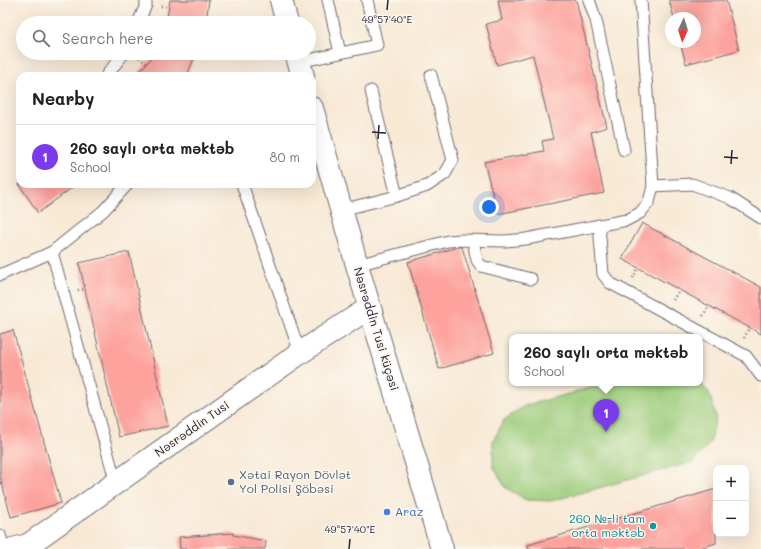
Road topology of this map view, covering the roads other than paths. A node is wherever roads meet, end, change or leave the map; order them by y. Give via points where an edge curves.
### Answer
1 (146, 0) edge
2 (281, 0) edge
3 (328, 0) edge
4 (367, 0) edge
5 (589, 0) edge
6 (641, 0) edge
7 (141, 16) edge
8 (285, 16) edge
9 (340, 53) junction
10 (316, 59) edge
11 (119, 60) edge
12 (314, 60) edge
13 (299, 64) edge
14 (109, 72) edge
15 (431, 75) dead end
16 (371, 91) dead end
17 (316, 122) edge
18 (624, 150) dead end
19 (653, 186) junction
20 (124, 188) edge
21 (243, 188) edge
22 (397, 196) junction
23 (341, 210) junction
24 (761, 218) edge
25 (599, 225) junction
26 (473, 241) junction
27 (52, 252) junction
28 (357, 265) junction
29 (0, 275) edge
30 (531, 279) dead end
31 (369, 308) junction
32 (300, 352) junction
33 (761, 376) edge
34 (116, 482) junction
35 (0, 535) edge
36 (4, 549) edge
37 (13, 549) edge
38 (442, 549) edge

1 - 7 lane
2 - 8 main road
3 - 9 lane
4 - 9 lane via 377,45
5 - 18 lane via 596,20
6 - 19 lane
9 - 10 lane
11 - 14 lane
12 - 13 lane
15 - 22 lane via 453,160 445,174 428,186
16 - 22 lane
17 - 23 main road, Nəsrəddin Tusi küçəsi
19 - 24 lane via 692,184 730,198
19 - 25 lane via 649,202 640,213 627,220
20 - 27 lane via 103,211
21 - 32 lane
22 - 23 lane
23 - 28 main road, Nəsrəddin Tusi küçəsi
25 - 26 lane via 526,239
25 - 33 lane via 603,274 610,283 746,356
26 - 28 lane via 448,241
26 - 30 lane via 481,266
27 - 29 lane
27 - 34 lane
28 - 31 main road, Nəsrəddin Tusi küçəsi
31 - 32 main road, Nəsrəddin Tusi
31 - 38 main road, Nəsrəddin Tusi küçəsi
32 - 34 main road, Nəsrəddin Tusi
34 - 37 main road, Nəsrəddin Tusi via 28,545
35 - 36 lane

